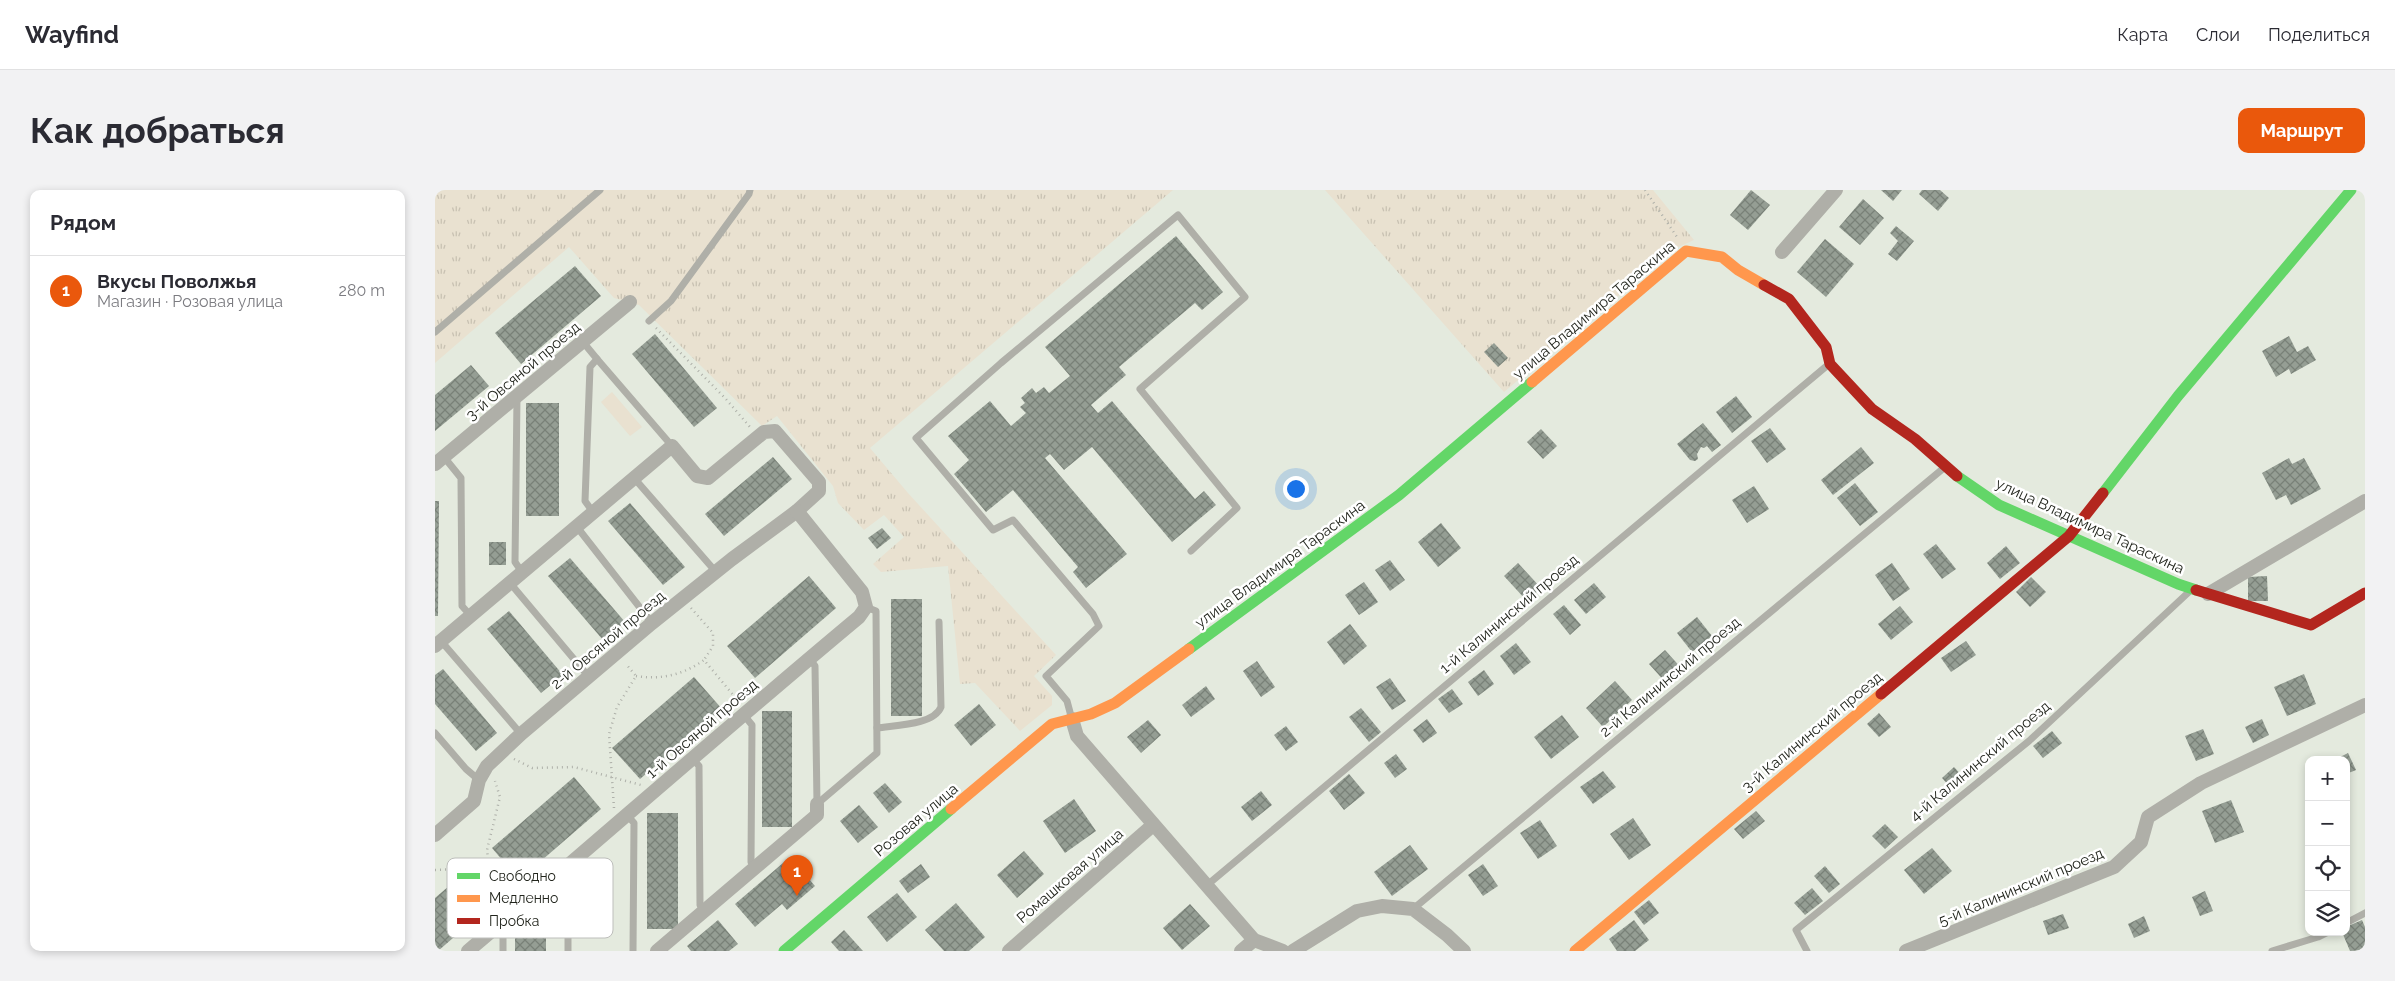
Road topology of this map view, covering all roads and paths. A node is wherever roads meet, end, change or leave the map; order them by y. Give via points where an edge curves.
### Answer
1 (600, 190) edge
2 (750, 190) edge
3 (1645, 190) edge
4 (1836, 190) edge
5 (2351, 190) edge
6 (1686, 250) junction
7 (1782, 252) dead end
8 (630, 302) dead end
9 (649, 321) joint
10 (435, 332) edge
11 (583, 342) junction
12 (597, 360) junction
13 (1829, 364) junction
14 (517, 397) junction
15 (758, 436) junction
16 (672, 446) junction
17 (439, 461) edge
18 (1945, 466) junction
19 (634, 478) junction
20 (2365, 501) edge
21 (797, 511) junction
22 (593, 512) junction
23 (577, 527) junction
24 (2069, 536) junction
25 (1191, 551) dead end
26 (522, 572) junction
27 (715, 572) junction
28 (510, 583) junction
29 (2193, 589) junction
30 (2208, 594) junction
31 (2365, 594) edge
32 (683, 598) junction
33 (866, 607) junction
34 (471, 616) junction
35 (939, 622) dead end
36 (652, 623) junction
37 (438, 643) edge
38 (617, 653) junction
39 (809, 659) junction
40 (704, 660) junction
41 (636, 676) junction
42 (589, 677) junction
43 (2365, 705) edge
44 (745, 712) junction
45 (1072, 719) junction
46 (877, 728) junction
47 (435, 733) edge
48 (521, 734) junction
49 (501, 753) junction
50 (693, 759) junction
51 (487, 766) junction
52 (610, 776) junction
53 (479, 780) junction
54 (657, 790) junction
55 (817, 804) junction
56 (621, 820) junction
57 (1153, 825) junction
58 (435, 835) edge
59 (488, 858) edge
60 (579, 858) edge
61 (755, 868) junction
62 (1206, 886) junction
63 (1413, 909) junction
64 (704, 911) junction
65 (2365, 913) edge
66 (2350, 921) edge
67 (2321, 936) edge
68 (484, 938) edge
69 (503, 938) edge
70 (568, 938) edge
71 (1254, 940) junction
72 (468, 951) edge
73 (503, 951) edge
74 (568, 951) edge
75 (633, 951) edge
76 (657, 951) edge
77 (784, 951) edge
78 (1009, 951) edge
79 (1241, 951) edge
80 (1283, 951) edge
81 (1293, 951) edge
82 (1464, 951) edge
83 (1575, 951) edge
84 (1807, 951) edge
85 (1906, 951) edge
86 (2272, 951) edge

1 - 10 lane
2 - 9 lane via 671,301
3 - 6 path
4 - 7 street
5 - 24 street, 3-й Калининский проезд via 2178,396
6 - 13 street, улица Владимира Тараскина via 1722,257 1738,270 1789,299 1826,347
6 - 45 street, улица Владимира Тараскина via 1399,495 1115,703
8 - 11 street, 3-й Овсяной проезд
9 - 15 path
11 - 12 lane
11 - 14 street, 3-й Овсяной проезд
12 - 16 lane
12 - 22 lane via 591,367 585,501
13 - 18 street, улица Владимира Тараскина via 1872,409 1915,439
13 - 62 lane, 1-й Калининский проезд
14 - 17 street, 3-й Овсяной проезд
14 - 26 lane via 515,562
15 - 16 street via 711,476 704,478 697,476
15 - 21 street, 2-й Овсяной проезд via 767,430 778,434 819,482 817,494
16 - 19 street
17 - 34 lane via 461,478 462,606
18 - 24 street, улица Владимира Тараскина via 1999,505
18 - 63 lane, 2-й Калининский проезд
19 - 22 street
19 - 27 lane
20 - 30 street
21 - 27 street, 2-й Овсяной проезд
21 - 33 street via 861,592
22 - 23 street
23 - 26 street
23 - 36 lane
24 - 29 street, улица Владимира Тараскина
24 - 83 street, 3-й Калининский проезд
25 - 45 lane via 1237,508 1140,389 1245,297 1178,215 1001,362 916,438 993,530 1013,520 1093,614 1099,626 1046,676 1067,701
26 - 28 street
27 - 32 street, 2-й Овсяной проезд
28 - 34 street
28 - 42 lane
29 - 30 street, улица Владимира Тараскина
29 - 84 lane, 4-й Калининский проезд via 2029,741 1796,930
30 - 31 street, улица Владимира Тараскина via 2311,625
32 - 36 street, 2-й Овсяной проезд
32 - 40 path via 713,632 713,646
33 - 39 street, 1-й Овсяной проезд via 859,617
33 - 46 lane via 877,611
34 - 37 street
35 - 46 lane via 941,707 938,713 926,720
36 - 38 street, 2-й Овсяной проезд
37 - 48 lane
38 - 41 path
38 - 42 street, 2-й Овсяной проезд
39 - 44 street, 1-й Овсяной проезд
39 - 55 lane via 815,666
40 - 41 path via 682,673 665,677
40 - 44 path
41 - 52 path via 617,707 612,722 609,734
42 - 48 street, 2-й Овсяной проезд
43 - 85 street, 5-й Калининский проезд via 2201,783 2148,817 2141,842 2114,867
44 - 50 street, 1-й Овсяной проезд
44 - 61 lane via 752,725 751,862
45 - 57 street via 1077,736
45 - 77 street, Розовая улица via 1052,724
46 - 55 lane via 877,753
47 - 53 lane via 465,769
48 - 49 street, 2-й Овсяной проезд
49 - 51 street, 2-й Овсяной проезд
49 - 52 path via 532,768 564,766
50 - 54 street, 1-й Овсяной проезд
50 - 64 lane via 699,766 700,905
51 - 53 street, 2-й Овсяной проезд
51 - 59 path via 500,797
52 - 54 path
52 - 56 path
53 - 58 street, 2-й Овсяной проезд via 474,801
54 - 56 street, 1-й Овсяной проезд
55 - 61 street via 817,815
56 - 60 street, 1-й Овсяной проезд
56 - 75 lane via 634,823
57 - 62 street
57 - 78 street, Ромашковая улица
61 - 64 street
62 - 71 street
63 - 81 street via 1382,906 1357,911
63 - 82 street
64 - 76 street
65 - 66 lane
67 - 86 lane
68 - 72 street, 1-й Овсяной проезд
69 - 73 lane
70 - 74 lane
71 - 79 street
71 - 80 street

